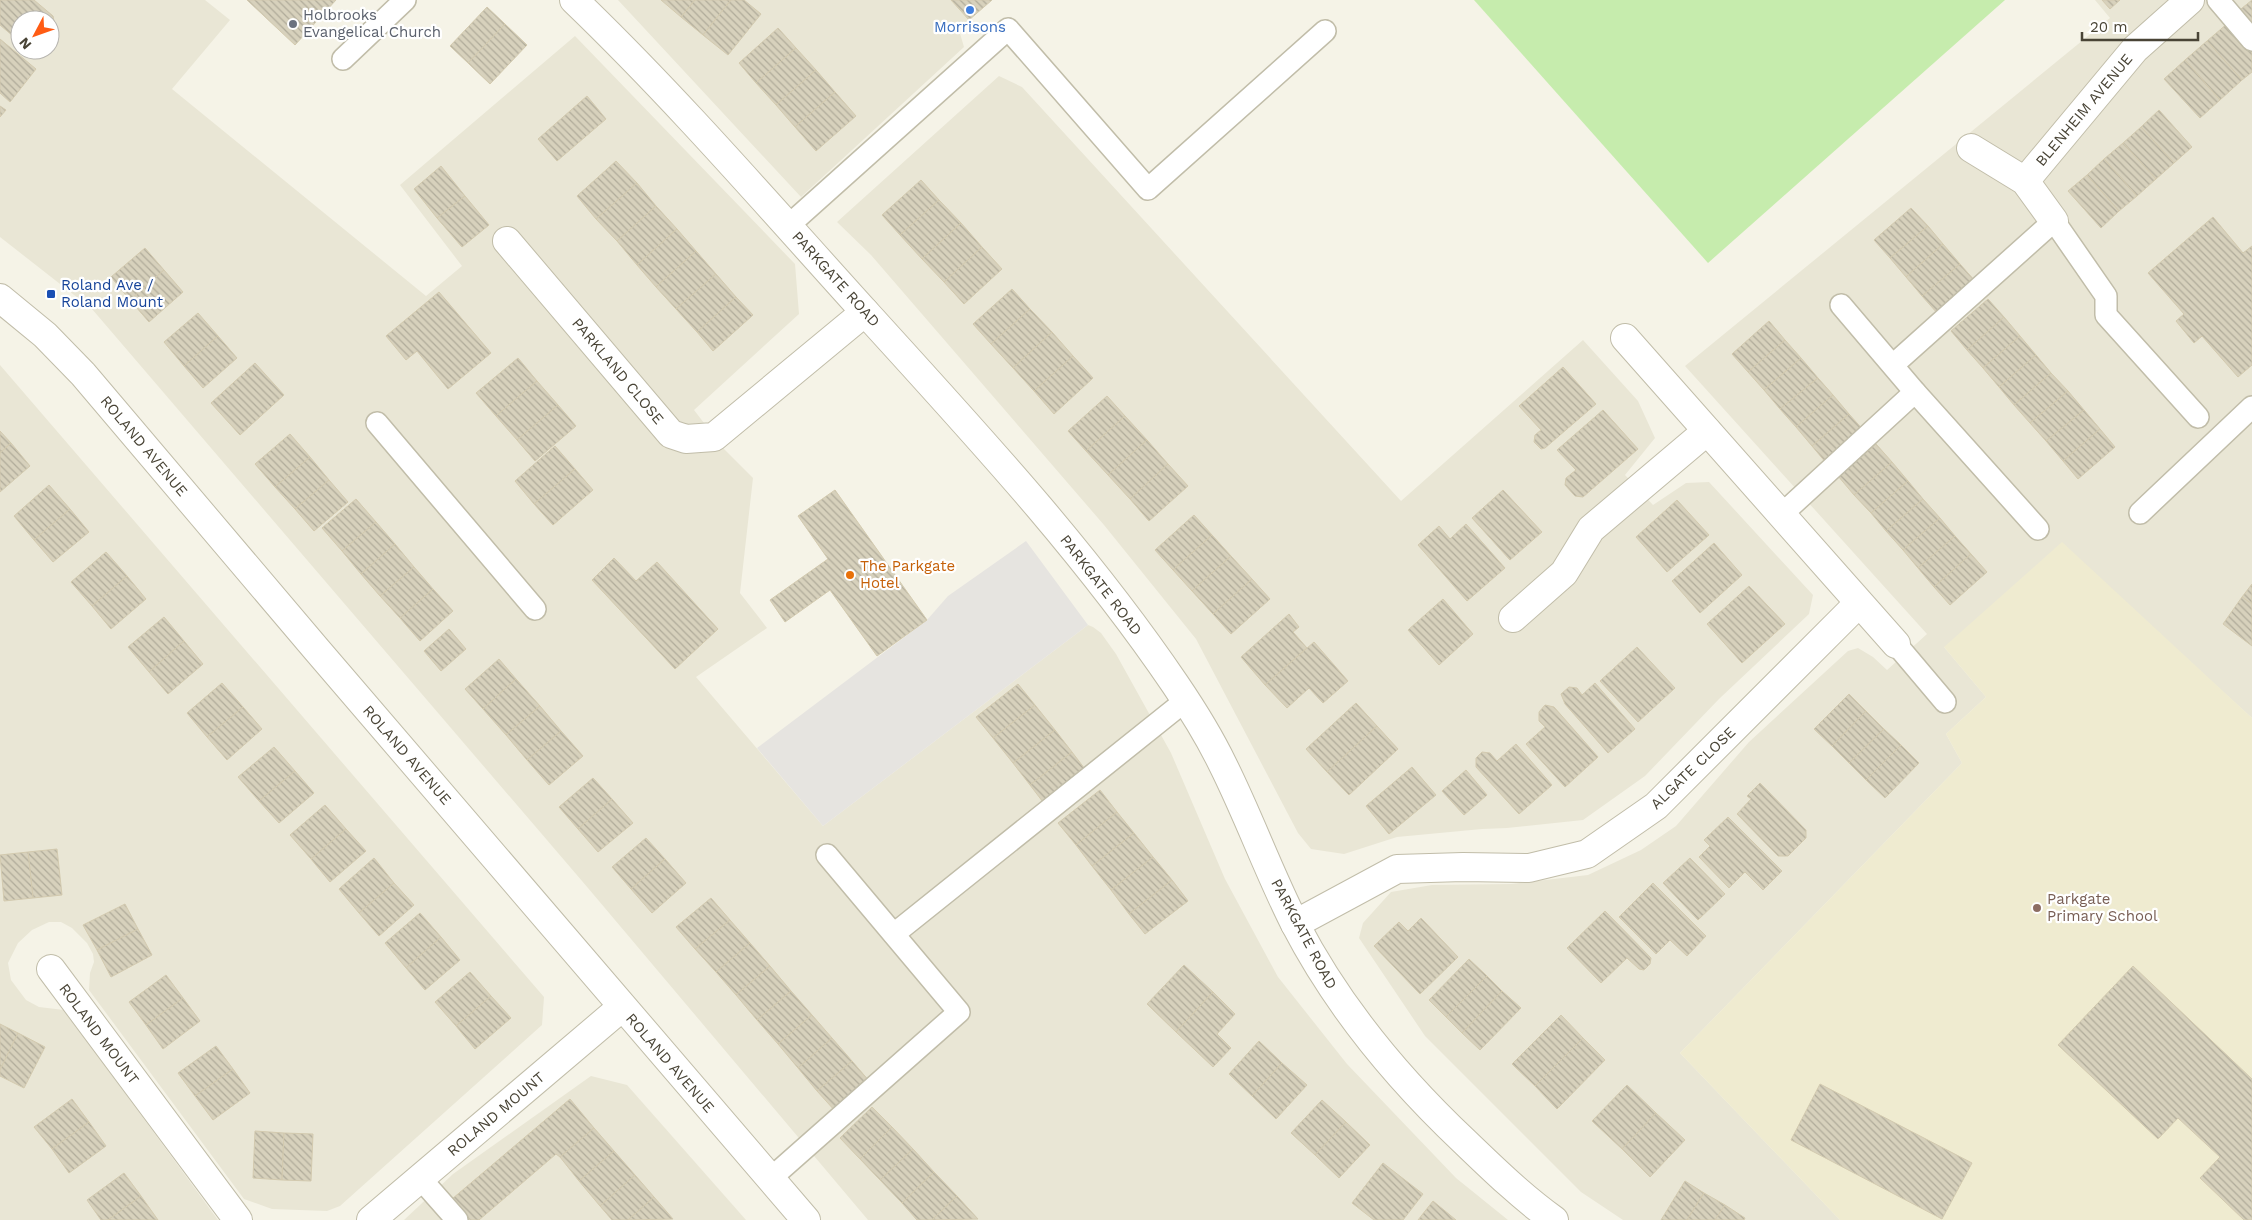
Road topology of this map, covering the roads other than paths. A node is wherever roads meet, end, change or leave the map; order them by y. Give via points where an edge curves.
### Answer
1 (405, 0) edge
2 (574, 0) edge
3 (2190, 0) edge
4 (2218, 0) edge
5 (1324, 31) dead end
6 (2252, 40) edge
7 (343, 59) dead end
8 (1971, 148) dead end
9 (2025, 181) junction
10 (2054, 220) junction
11 (788, 226) junction
12 (507, 240) dead end
13 (0, 298) edge
14 (1841, 305) dead end
15 (865, 312) junction
16 (1625, 338) dead end
17 (1893, 365) junction
18 (1916, 392) junction
19 (2252, 407) edge
20 (2198, 417) dead end
21 (377, 423) dead end
22 (1707, 431) junction
23 (2140, 513) dead end
24 (1780, 515) junction
25 (2038, 529) dead end
26 (1858, 604) junction
27 (535, 609) dead end
28 (1513, 618) dead end
29 (1896, 644) joint
30 (1185, 701) junction
31 (1945, 702) dead end
32 (827, 854) dead end
33 (1295, 924) junction
34 (894, 934) junction
35 (50, 969) dead end
36 (622, 1007) junction
37 (420, 1178) junction
38 (770, 1179) junction
39 (238, 1220) edge
40 (371, 1220) edge
41 (457, 1220) edge
42 (806, 1220) edge
43 (1554, 1220) edge

1 - 7 lane
2 - 11 street, PARKGATE ROAD via 657,82
3 - 9 street, BLENHEIM AVENUE via 2135,48
4 - 6 lane
5 - 11 lane via 1148,189 1008,29
8 - 9 street, BLENHEIM AVENUE
9 - 10 street, BLENHEIM AVENUE
10 - 17 lane
10 - 20 lane via 2106,296 2106,315
11 - 15 street, PARKGATE ROAD
12 - 15 street, PARKLAND CLOSE via 671,434 686,439 714,437
13 - 36 street, ROLAND AVENUE via 45,335 83,374
14 - 17 lane
15 - 30 street, PARKGATE ROAD via 1031,496 1117,603
16 - 22 street
17 - 18 lane
18 - 24 lane
18 - 25 lane
19 - 23 lane
21 - 27 lane
22 - 24 street
22 - 28 street via 1590,529 1564,573
24 - 26 street
26 - 29 street
26 - 33 street, ALGATE CLOSE via 1656,806 1588,854 1529,868 1396,869
29 - 31 lane
30 - 33 street, PARKGATE ROAD via 1222,764
30 - 34 lane
32 - 34 lane
33 - 43 street, PARKGATE ROAD via 1340,1002 1392,1068 1493,1169
34 - 38 lane via 959,1012
35 - 39 street, ROLAND MOUNT
36 - 37 street, ROLAND MOUNT
36 - 38 street, ROLAND AVENUE
37 - 40 street, ROLAND MOUNT
37 - 41 lane
38 - 42 street, ROLAND AVENUE

